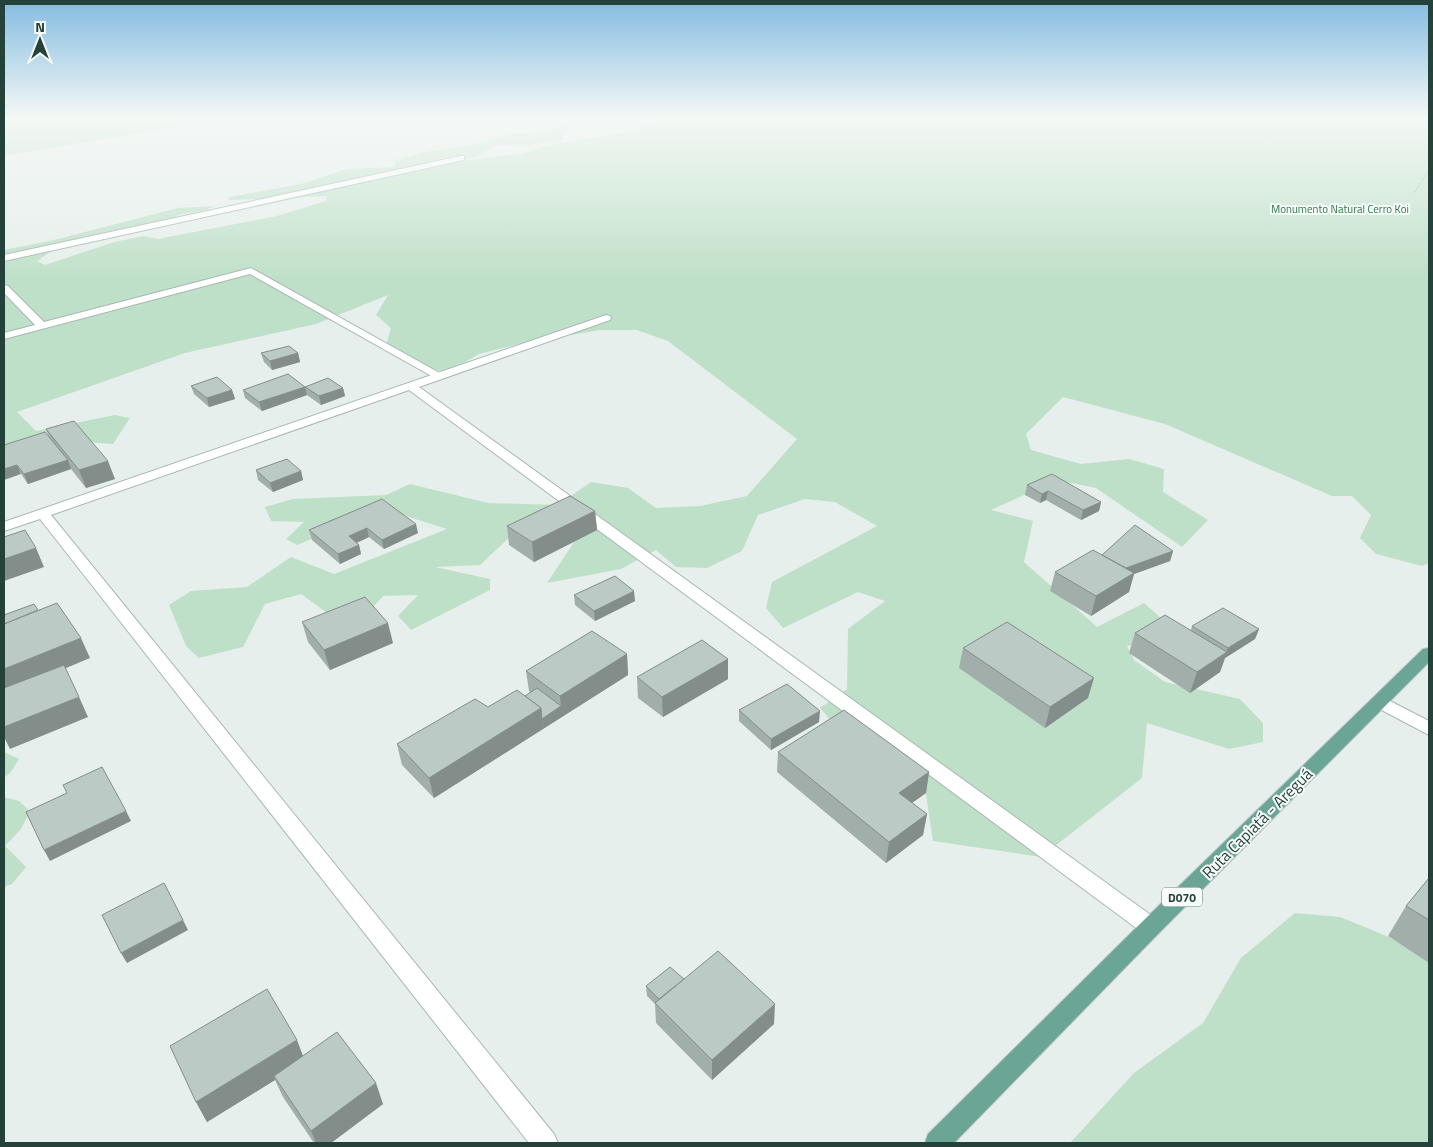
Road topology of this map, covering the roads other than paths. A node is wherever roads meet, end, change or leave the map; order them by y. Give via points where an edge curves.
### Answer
1 (395, 173) edge
2 (4, 258) edge
3 (4, 288) edge
4 (606, 318) dead end
5 (42, 326) junction
6 (4, 336) edge
7 (439, 376) junction
8 (411, 386) junction
9 (42, 514) junction
10 (4, 527) edge
11 (1429, 653) edge
12 (1380, 702) junction
13 (1429, 729) edge
14 (1151, 927) junction
15 (545, 1143) edge
16 (937, 1143) edge

1 - 2 street
3 - 5 street
4 - 7 street
5 - 6 street
5 - 7 street via 251,271
7 - 8 street
8 - 9 street
8 - 14 street
9 - 10 street
9 - 15 street
11 - 12 main road, Ruta Capiatá - Areguá / D070
12 - 13 street
12 - 14 main road, Ruta Capiatá - Areguá / D070
14 - 16 main road, Ruta Capiatá - Areguá / D070

